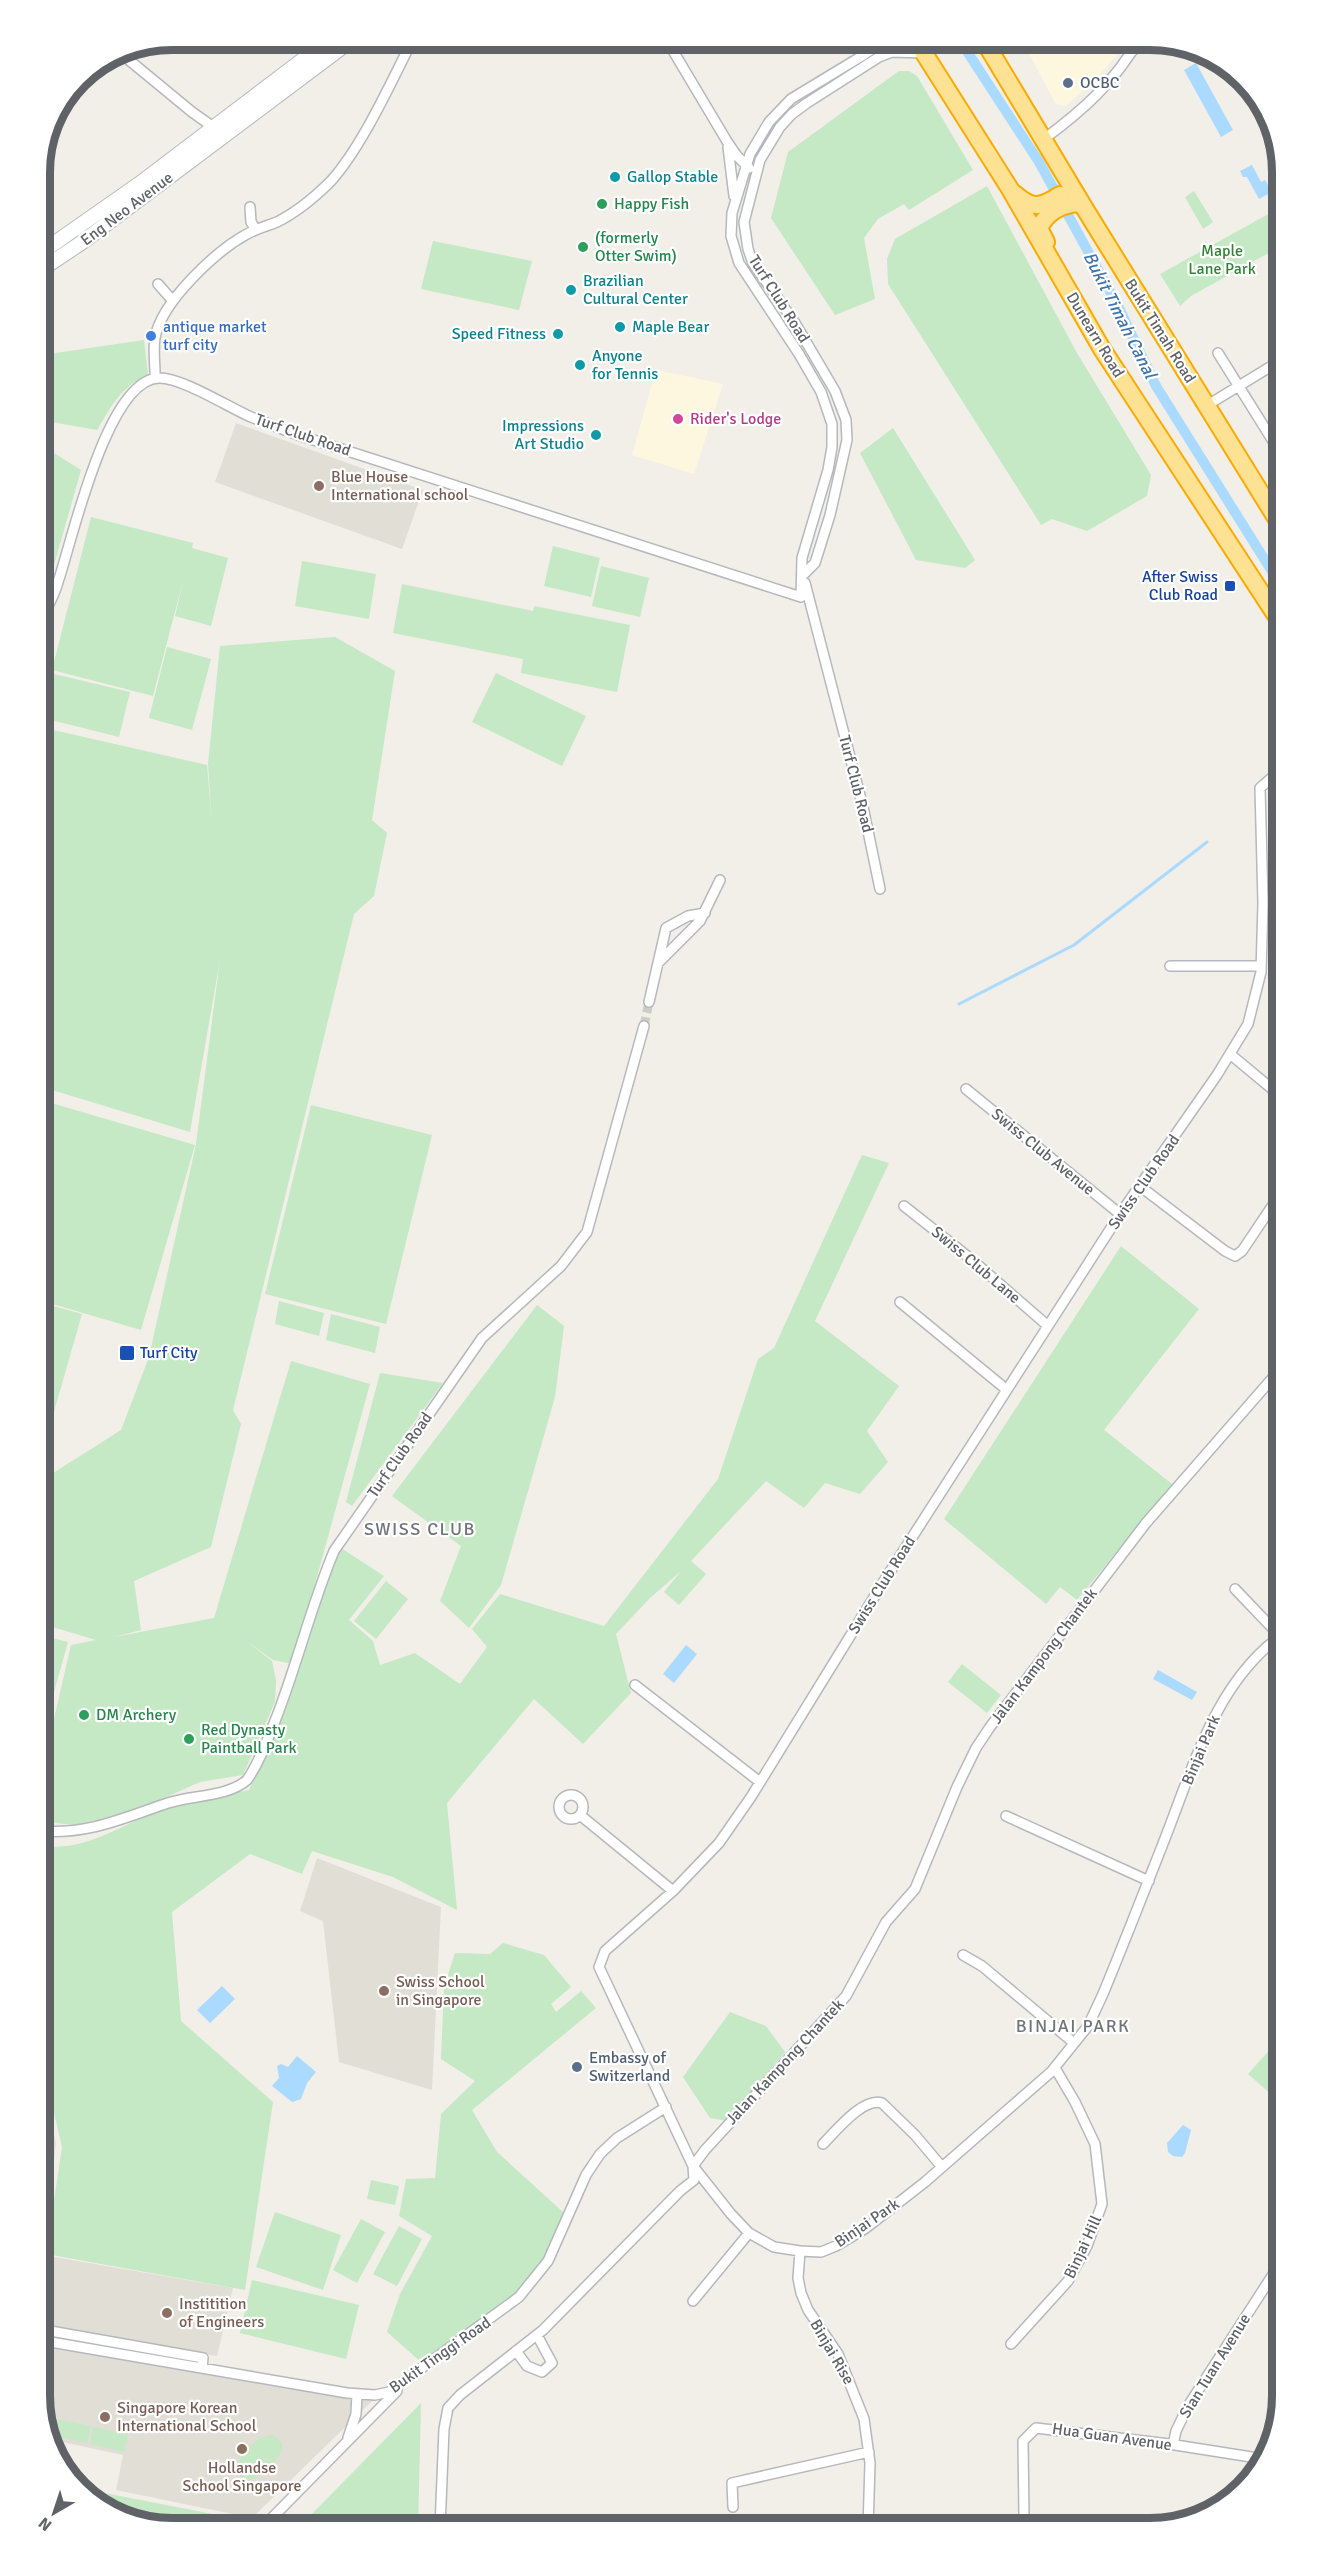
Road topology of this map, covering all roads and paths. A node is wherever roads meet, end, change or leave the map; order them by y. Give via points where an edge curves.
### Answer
1 (323, 50) edge
2 (407, 50) edge
3 (673, 50) edge
4 (871, 50) edge
5 (901, 50) edge
6 (923, 50) edge
7 (990, 50) edge
8 (1134, 50) edge
9 (127, 58) edge
10 (214, 136) junction
11 (1044, 139) junction
12 (728, 143) junction
13 (746, 166) junction
14 (1063, 171) junction
15 (755, 172) junction
16 (1010, 189) junction
17 (1065, 198) junction
18 (734, 202) junction
19 (250, 207) dead end
20 (1048, 208) junction
21 (1085, 209) junction
22 (256, 230) junction
23 (50, 246) edge
24 (50, 264) edge
25 (158, 284) dead end
26 (174, 301) junction
27 (1102, 349) junction
28 (1218, 353) dead end
29 (1272, 366) edge
30 (155, 374) dead end
31 (1238, 386) junction
32 (1206, 406) junction
33 (1272, 440) edge
34 (1255, 487) junction
35 (1272, 506) edge
36 (1272, 512) edge
37 (813, 523) junction
38 (826, 527) junction
39 (802, 575) junction
40 (50, 601) edge
41 (1272, 609) edge
42 (1272, 778) edge
43 (720, 880) dead end
44 (880, 889) dead end
45 (705, 913) junction
46 (687, 934) junction
47 (665, 936) junction
48 (658, 964) junction
49 (1170, 966) dead end
50 (1261, 966) junction
51 (649, 1002) tunnel mouth
52 (644, 1026) tunnel mouth
53 (1230, 1054) junction
54 (966, 1089) dead end
55 (1272, 1089) edge
56 (1141, 1187) junction
57 (904, 1206) dead end
58 (1272, 1206) edge
59 (1120, 1214) junction
60 (900, 1302) dead end
61 (1048, 1326) junction
62 (1272, 1379) edge
63 (1007, 1390) junction
64 (1236, 1589) dead end
65 (1272, 1626) edge
66 (1272, 1644) edge
67 (635, 1685) dead end
68 (760, 1782) junction
69 (580, 1815) dead end
70 (1006, 1816) dead end
71 (50, 1831) edge
72 (1149, 1881) junction
73 (673, 1891) junction
74 (963, 1956) dead end
75 (599, 1968) joint
76 (1074, 2043) junction
77 (1054, 2068) junction
78 (666, 2107) junction
79 (823, 2144) dead end
80 (693, 2166) junction
81 (942, 2167) junction
82 (749, 2233) junction
83 (800, 2252) junction
84 (1272, 2276) edge
85 (693, 2301) dead end
86 (50, 2331) edge
87 (537, 2335) junction
88 (50, 2342) edge
89 (1011, 2344) dead end
90 (516, 2351) junction
91 (202, 2368) junction
92 (405, 2383) junction
93 (357, 2394) junction
94 (347, 2440) junction
95 (1173, 2445) junction
96 (869, 2452) junction
97 (1255, 2458) edge
98 (733, 2507) dead end
99 (273, 2517) edge
100 (440, 2517) edge
101 (868, 2518) edge
102 (1024, 2518) edge

1 - 10 main road, Eng Neo Avenue
2 - 22 street via 350,155 332,180 301,208
3 - 12 street
4 - 13 street, Turf Club Road via 786,104 762,131
5 - 15 street, Turf Club Road via 879,57 792,114 780,127
6 - 16 highway, Dunearn Road
7 - 11 highway, Bukit Timah Road
8 - 11 street via 1098,95
9 - 10 street via 192,112
10 - 23 main road, Eng Neo Avenue
10 - 24 main road, Eng Neo Avenue
11 - 14 highway, Bukit Timah Road
12 - 13 street
12 - 18 street
13 - 15 street
13 - 18 street, Turf Club Road
14 - 17 highway
14 - 21 highway, Bukit Timah Road
15 - 38 street, Turf Club Road via 744,222 748,249 835,391 846,420 845,454
16 - 20 highway via 1025,203
16 - 27 highway, Dunearn Road
17 - 20 highway
17 - 21 highway
18 - 37 street, Turf Club Road via 731,236 740,263 821,392 832,424 832,447
19 - 22 street
20 - 27 highway via 1039,228
21 - 32 highway, Bukit Timah Road
22 - 26 street via 210,262
25 - 26 street
26 - 30 street via 161,319 155,338
27 - 41 highway, Dunearn Road
28 - 31 street
29 - 31 street
31 - 32 street
31 - 33 street
32 - 34 highway, Bukit Timah Road
34 - 35 highway
34 - 36 highway, Bukit Timah Road
37 - 38 street
37 - 39 street, Turf Club Road via 802,558
38 - 39 street, Turf Club Road via 815,562
39 - 40 street, Turf Club Road via 801,597 298,435 162,378 136,388 129,395 99,449
39 - 44 street, Turf Club Road via 863,807
42 - 50 street, Swiss Club Road via 1260,788
43 - 45 street
45 - 46 street
45 - 47 street via 675,921 666,928
46 - 47 street
46 - 48 street
47 - 48 street
48 - 51 street
49 - 50 street
50 - 53 street, Swiss Club Road via 1248,1024
52 - 71 street, Turf Club Road via 587,1232 566,1262 482,1338 334,1551 285,1696 247,1780 225,1791 168,1803 132,1818 80,1831
53 - 55 street
53 - 56 street, Swiss Club Road
54 - 59 street, Swiss Club Avenue
56 - 58 street via 1235,1256
56 - 59 street, Swiss Club Road
57 - 61 street, Swiss Club Lane
59 - 61 street, Swiss Club Road
60 - 63 street
61 - 63 street, Swiss Club Road
62 - 80 street, Jalan Kampong Chantek via 1146,1523 990,1727 957,1787 915,1889 886,1922 846,1996
63 - 68 street, Swiss Club Road
64 - 65 street, Binjai Park
66 - 72 street, Binjai Park via 1246,1669 1224,1699 1196,1759
67 - 68 street
68 - 73 street, Swiss Club Road via 708,1856
69 - 73 street
70 - 72 street
72 - 76 street, Binjai Park via 1103,1994 1088,2026
73 - 75 street, Swiss Club Road via 605,1951
74 - 76 street via 982,1966
75 - 78 street, Binjai Park
76 - 77 street, Binjai Park
77 - 81 street, Binjai Park
77 - 89 street, Binjai Hill via 1095,2144 1102,2204 1087,2246 1068,2281
78 - 80 street, Binjai Park
78 - 92 street, Bukit Tinggi Road via 617,2138 600,2154 586,2175 548,2261 519,2297
79 - 81 street via 864,2106 882,2103
80 - 82 street, Binjai Park
80 - 87 street, Jalan Kampong Chantek via 694,2180
81 - 83 street, Binjai Park via 866,2228 836,2246 821,2252
82 - 83 street, Binjai Park via 774,2247
82 - 85 street
83 - 96 street, Binjai Rise via 801,2293 838,2354 864,2419
84 - 95 street, Sian Tuan Avenue via 1188,2406
86 - 91 street via 203,2358
87 - 90 street, Jalan Kampong Chantek
87 - 90 street via 552,2363 542,2372 527,2366
88 - 91 street, Bukit Tinggi Road
90 - 100 street, Jalan Kampong Chantek via 448,2408
91 - 93 street, Bukit Tinggi Road
92 - 93 street, Bukit Tinggi Road via 389,2392
92 - 94 street
93 - 94 street via 356,2414
94 - 99 street
95 - 97 street, Hua Guan Avenue
95 - 102 street, Hua Guan Avenue via 1045,2428 1033,2430 1023,2441
96 - 98 street via 732,2483
96 - 101 street, Binjai Rise

